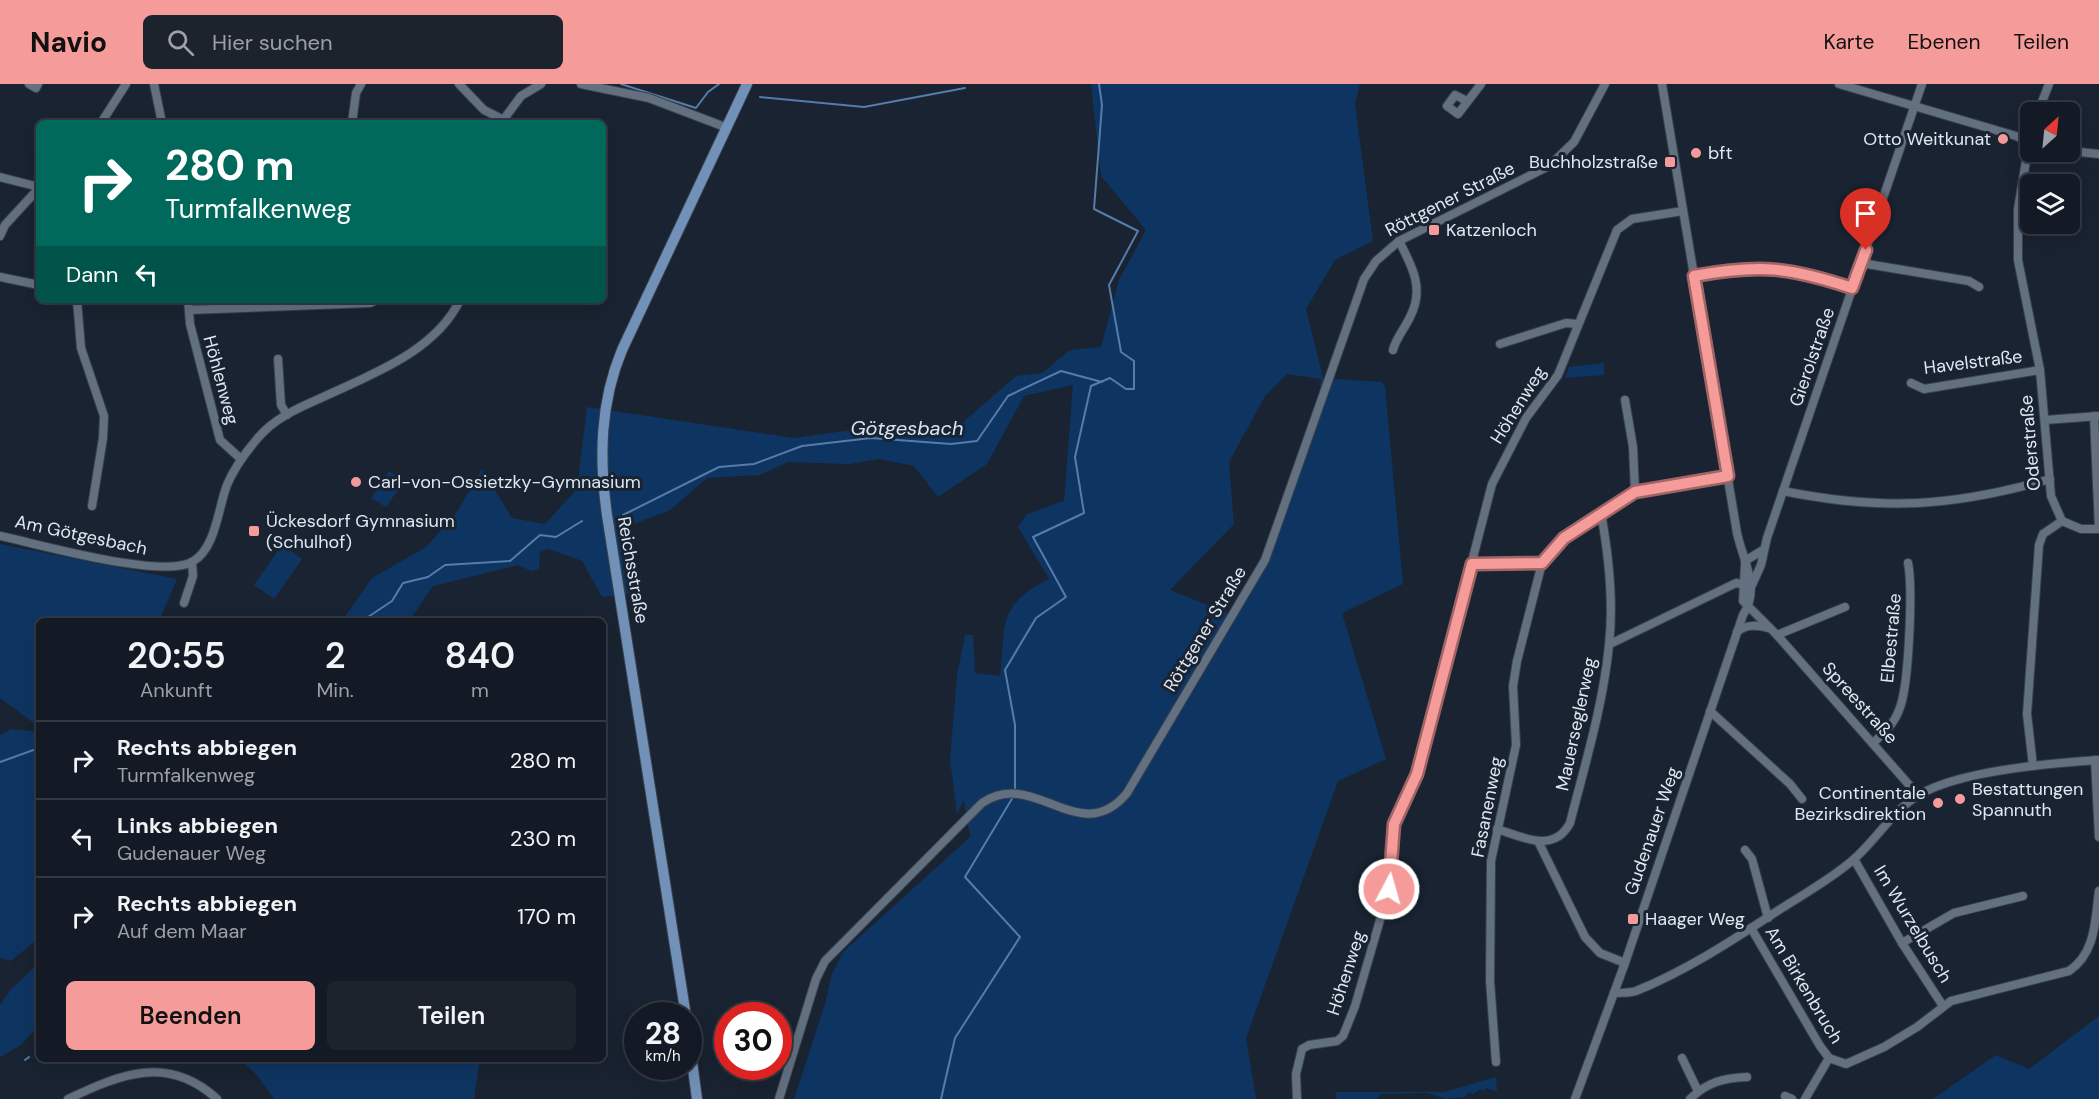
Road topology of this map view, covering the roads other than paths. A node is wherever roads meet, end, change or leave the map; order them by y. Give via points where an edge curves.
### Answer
1 (28, 84) edge
2 (38, 84) edge
3 (126, 84) edge
4 (154, 84) edge
5 (361, 84) edge
6 (459, 84) edge
7 (541, 84) edge
8 (581, 84) edge
9 (747, 84) edge
10 (1481, 84) edge
11 (1605, 84) edge
12 (1662, 84) edge
13 (1839, 84) edge
14 (1923, 84) edge
15 (2049, 84) edge
16 (1467, 101) dead end
17 (2042, 102) edge
18 (1915, 106) junction
19 (103, 120) edge
20 (161, 120) edge
21 (352, 120) edge
22 (500, 120) edge
23 (503, 120) edge
24 (725, 127) junction
25 (2020, 139) edge
26 (2080, 152) edge
27 (2099, 154) edge
28 (2027, 162) edge
29 (0, 177) edge
30 (36, 186) edge
31 (36, 190) edge
32 (1683, 211) junction
33 (0, 237) edge
34 (1399, 241) junction
35 (1861, 263) junction
36 (1694, 276) junction
37 (0, 277) edge
38 (36, 284) edge
39 (1979, 287) dead end
40 (1852, 288) junction
41 (78, 303) edge
42 (188, 303) edge
43 (283, 303) edge
44 (458, 303) edge
45 (229, 304) edge
46 (189, 310) junction
47 (1577, 324) junction
48 (1500, 344) dead end
49 (1393, 350) dead end
50 (278, 359) dead end
51 (2040, 370) junction
52 (1911, 383) dead end
53 (1625, 400) dead end
54 (286, 415) junction
55 (2096, 416) edge
56 (2045, 420) junction
57 (241, 459) junction
58 (1728, 476) junction
59 (2050, 479) junction
60 (1783, 491) junction
61 (1635, 492) junction
62 (92, 506) dead end
63 (1601, 513) junction
64 (2062, 520) junction
65 (2099, 529) edge
66 (0, 536) edge
67 (1763, 550) junction
68 (1746, 561) junction
69 (192, 562) junction
70 (1542, 563) junction
71 (1908, 563) dead end
72 (1472, 564) junction
73 (1747, 586) junction
74 (184, 603) dead end
75 (1748, 607) junction
76 (1845, 607) dead end
77 (1769, 628) junction
78 (1737, 633) junction
79 (1777, 635) junction
80 (1610, 644) junction
81 (1710, 711) junction
82 (1874, 743) junction
83 (2097, 760) edge
84 (2033, 766) junction
85 (1918, 795) junction
86 (1802, 799) dead end
87 (1497, 829) junction
88 (2099, 837) edge
89 (1539, 843) junction
90 (1745, 849) dead end
91 (1854, 859) junction
92 (2099, 891) edge
93 (2023, 896) dead end
94 (1768, 918) junction
95 (1751, 928) junction
96 (1902, 943) junction
97 (1625, 963) junction
98 (1614, 993) junction
99 (684, 1002) edge
100 (1943, 1006) junction
101 (1682, 1058) dead end
102 (1829, 1058) junction
103 (1496, 1062) dead end
104 (1747, 1077) dead end
105 (694, 1080) edge
106 (1698, 1091) junction
107 (68, 1099) edge
108 (217, 1099) edge
109 (697, 1099) edge
110 (778, 1099) edge
111 (1297, 1099) edge
112 (1575, 1099) edge
113 (1690, 1099) edge
114 (1805, 1099) edge

1 - 2 street via 36,88
3 - 19 street
4 - 20 street
5 - 21 street
6 - 22 street via 482,109
7 - 23 street via 521,96
8 - 24 street via 649,98
9 - 24 main road, Reichsstraße
10 - 16 street
11 - 34 street, Röttgener Straße via 1578,137 1549,166
12 - 32 street
13 - 18 street
14 - 18 street, Gierolstraße
15 - 17 street
18 - 25 street
18 - 35 street, Gierolstraße
24 - 99 main road, Reichsstraße via 622,350 611,381 603,425 607,515
26 - 27 street
28 - 51 street, Oderstraße via 2018,209 2018,260
29 - 30 street
31 - 33 street via 5,225
32 - 36 street
32 - 47 street, Höhenweg via 1632,219 1617,230
34 - 49 street via 1414,271 1417,294 1413,311
34 - 110 street, Röttgener Straße via 1376,261 1364,279 1265,560 1127,793 1117,806 1104,813 1071,812 1009,792 982,803 825,962
35 - 39 street via 1969,281
35 - 40 street, Gierolstraße
36 - 40 street via 1754,267 1805,272
36 - 58 street
37 - 38 street
40 - 60 street, Gierolstraße
41 - 62 street via 81,348 104,416
42 - 46 street, Höhlenweg
43 - 45 street
44 - 54 street via 424,343 372,375
45 - 46 street
46 - 57 street, Höhlenweg via 220,441
47 - 48 street, Höhenweg via 1566,323
47 - 72 street, Höhenweg via 1558,375 1526,418 1496,475
50 - 54 street via 281,405
51 - 52 street, Havelstraße via 1923,389
51 - 56 street, Oderstraße
53 - 61 street
54 - 57 street via 258,437
55 - 56 street
55 - 65 street
56 - 59 street, Oderstraße
57 - 69 street via 228,482 209,540
58 - 61 street
58 - 68 street via 1737,536
59 - 60 street via 1971,499 1936,503 1869,504
59 - 64 street, Oderstraße via 2051,496
60 - 67 street, Gierolstraße
61 - 63 street
63 - 70 street via 1564,538
63 - 80 street, Mauerseglerweg via 1609,562
64 - 65 street via 2081,529
64 - 84 street via 2047,530 2038,545 2028,706
66 - 69 street, Am Götgesbach via 150,567
67 - 68 street
67 - 73 street, Gierolstraße via 1761,565
68 - 73 street
69 - 74 street via 193,576
70 - 72 street
70 - 87 street, Fasanenweg via 1517,661 1513,686 1516,745
71 - 82 street, Elbestraße via 1912,582 1902,700 1893,722
72 - 111 street, Höhenweg via 1417,774 1394,824 1389,889 1355,1006 1337,1041 1309,1044 1302,1049 1296,1074
73 - 75 street via 1743,601
73 - 80 street via 1736,583
75 - 77 street, Spreestraße
75 - 78 street, Gudenauer Weg
76 - 79 street
77 - 78 street via 1743,627
77 - 79 street, Spreestraße
78 - 81 street, Gudenauer Weg
79 - 82 street, Spreestraße
80 - 89 street, Mauerseglerweg via 1599,713 1570,823 1559,838
81 - 86 street
81 - 97 street, Gudenauer Weg
82 - 85 street, Spreestraße
83 - 84 street
83 - 88 street
84 - 85 street via 1952,782
85 - 91 street
87 - 89 street
87 - 103 street, Fasanenweg via 1491,861 1490,940
89 - 97 street via 1585,937 1600,953
90 - 94 street via 1752,860
91 - 94 street
91 - 96 street, Im Wurzelbusch
92 - 100 street, Am Birkenbruch via 2090,944 2079,964 2069,971 1972,994
93 - 96 street via 1954,913
94 - 95 street
95 - 98 street via 1707,956 1634,992
95 - 102 street, Am Birkenbruch
96 - 100 street, Im Wurzelbusch
97 - 98 street, Gudenauer Weg
98 - 112 street, Gudenauer Weg
100 - 102 street, Am Birkenbruch via 1867,1057 1846,1064
101 - 106 street
102 - 114 street, Am Birkenbruch
104 - 106 street via 1719,1080
105 - 109 main road
106 - 113 street
107 - 108 street via 137,1072 162,1071 190,1080

